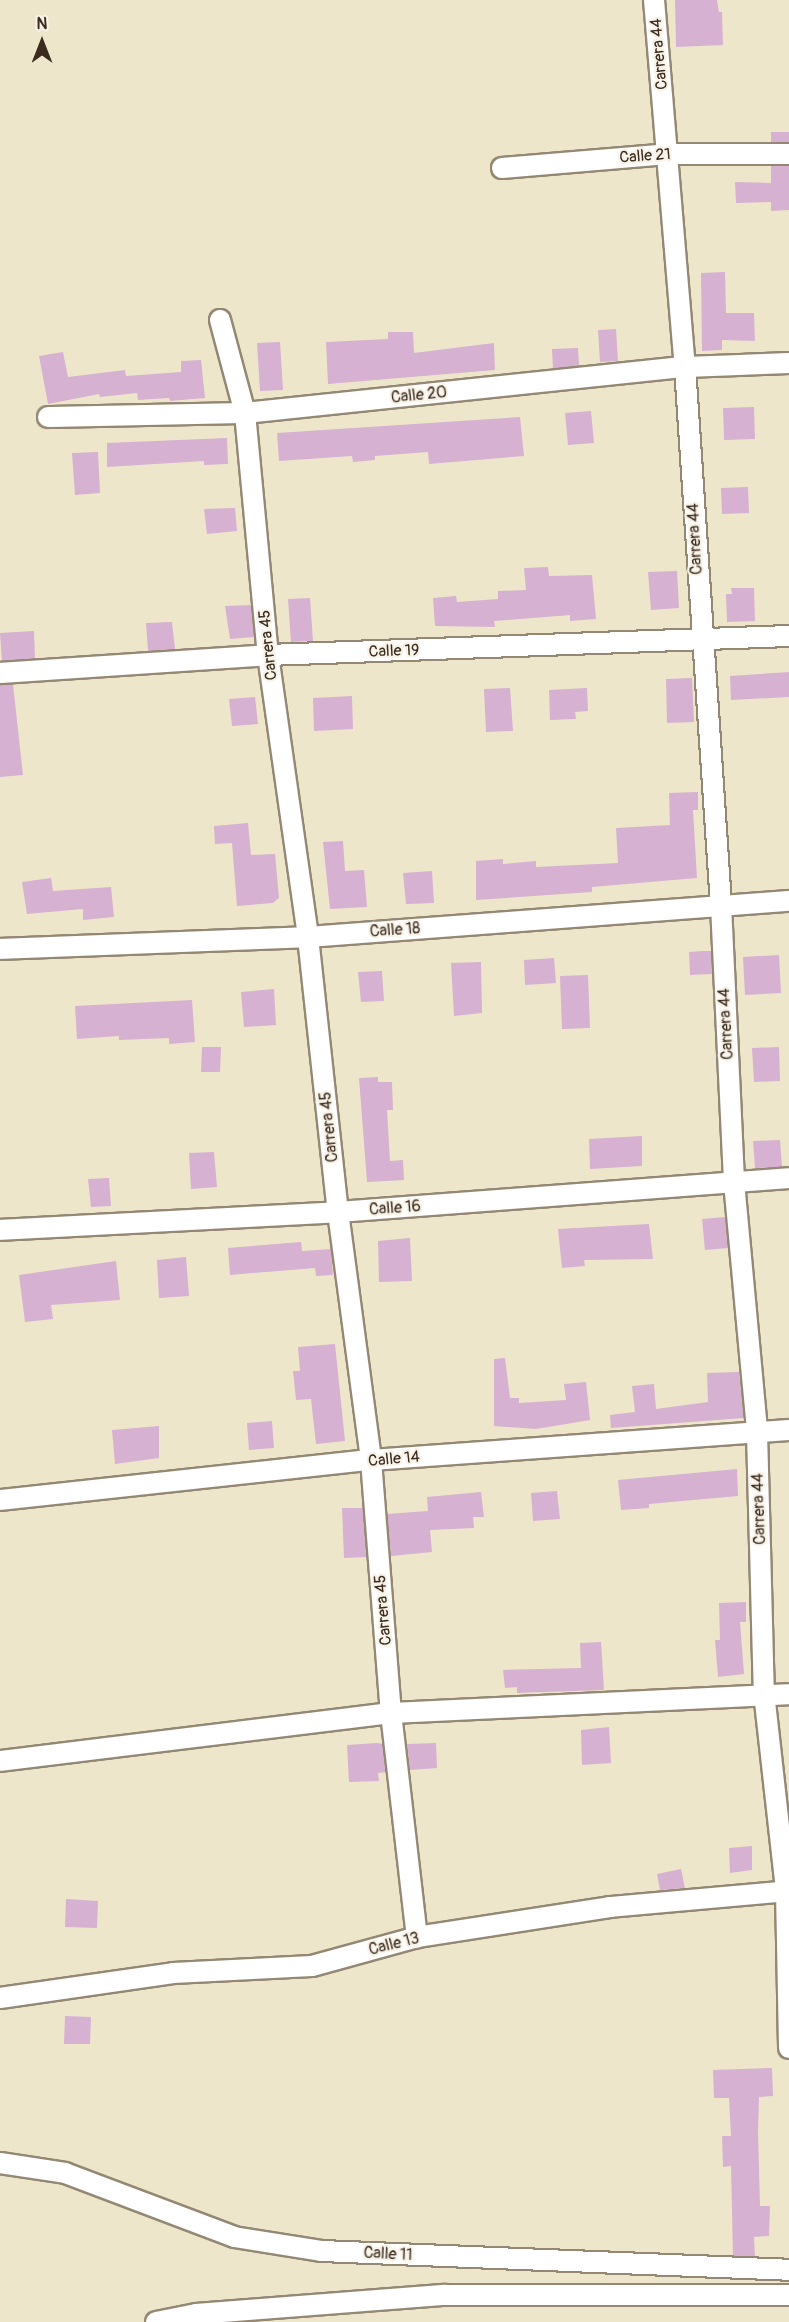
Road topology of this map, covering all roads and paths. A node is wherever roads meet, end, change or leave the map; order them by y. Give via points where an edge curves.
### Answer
1 (654, 0) edge
2 (667, 154) junction
3 (789, 154) edge
4 (502, 168) dead end
5 (220, 320) dead end
6 (789, 363) edge
7 (685, 367) junction
8 (245, 414) junction
9 (48, 417) dead end
10 (789, 636) edge
11 (701, 639) junction
12 (268, 656) junction
13 (0, 673) edge
14 (789, 901) edge
15 (721, 905) junction
16 (308, 937) junction
17 (0, 949) edge
18 (789, 1178) edge
19 (734, 1182) junction
20 (338, 1212) junction
21 (0, 1230) edge
22 (789, 1430) edge
23 (757, 1432) junction
24 (371, 1460) junction
25 (0, 1500) edge
26 (764, 1693) junction
27 (789, 1694) edge
28 (391, 1713) junction
29 (0, 1761) edge
30 (787, 1891) edge
31 (417, 1937) junction
32 (0, 1998) edge
33 (789, 2048) edge
34 (0, 2163) edge
35 (789, 2270) edge
36 (789, 2295) edge
37 (156, 2322) edge

1 - 2 street, Carrera 44
2 - 3 street, Calle 21
2 - 4 street, Calle 21
2 - 7 street, Carrera 44
5 - 8 street, Carrera 45
6 - 7 street, Calle 20
7 - 8 street, Calle 20
7 - 11 street, Carrera 44
8 - 9 street, Calle 20
8 - 12 street, Carrera 45
10 - 11 street, Calle 19
11 - 12 street, Calle 19
11 - 15 street, Carrera 44
12 - 13 street, Calle 19
12 - 16 street, Carrera 45
14 - 15 street, Calle 18
15 - 16 street, Calle 18
15 - 19 street, Carrera 44
16 - 17 street, Calle 18
16 - 20 street, Carrera 45
18 - 19 street, Calle 16
19 - 20 street, Calle 16
19 - 23 street, Carrera 44
20 - 21 street, Calle 16
20 - 24 street, Carrera 45
22 - 23 street, Calle 14
23 - 24 street, Calle 14
23 - 26 street, Carrera 44
24 - 25 street, Calle 14
24 - 28 street, Carrera 45
26 - 27 street
26 - 28 street
26 - 30 street, Carrera 44
28 - 29 street
28 - 31 street, Carrera 45
30 - 31 street, Calle 13 via 610,1907
30 - 33 street, Carrera 44
31 - 32 street, Calle 13 via 312,1966 173,1973
34 - 35 street, Calle 11 via 65,2173 234,2237 321,2251
36 - 37 street via 445,2295 196,2313

